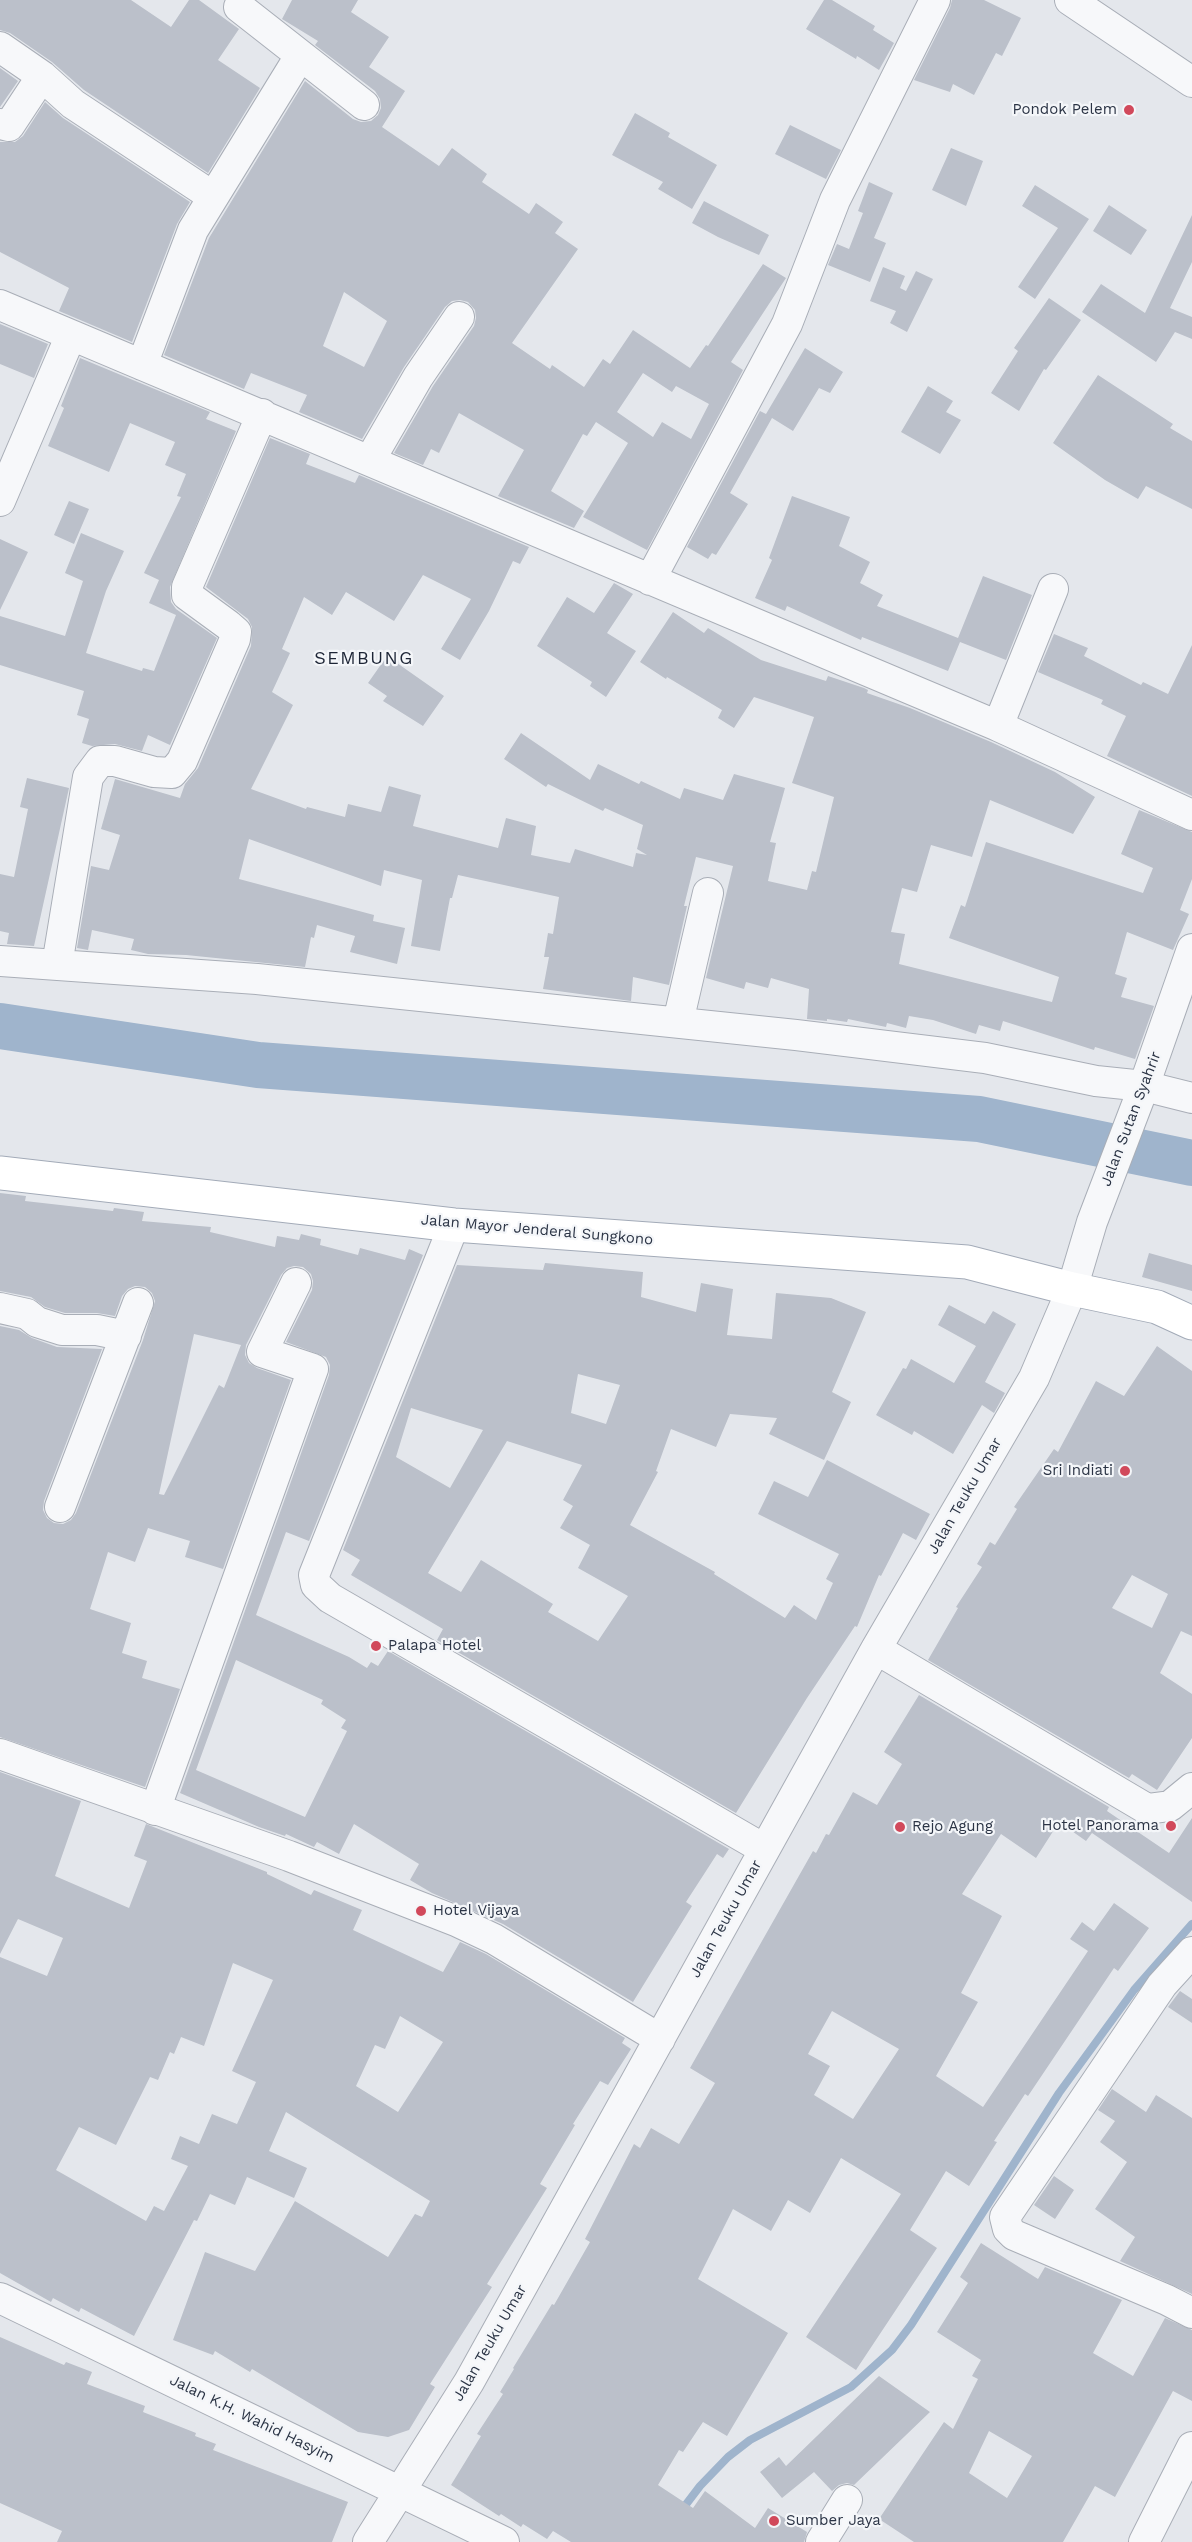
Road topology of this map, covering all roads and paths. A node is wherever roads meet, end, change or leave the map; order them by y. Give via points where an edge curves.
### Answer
1 (935, 0) edge
2 (1070, 0) edge
3 (239, 7) dead end
4 (0, 46) edge
5 (300, 56) junction
6 (42, 76) junction
7 (1192, 82) edge
8 (364, 105) dead end
9 (0, 124) edge
10 (212, 196) junction
11 (0, 305) edge
12 (459, 317) dead end
13 (71, 335) junction
14 (142, 365) junction
15 (262, 414) junction
16 (370, 460) junction
17 (0, 501) edge
18 (650, 580) junction
19 (1053, 589) dead end
20 (998, 726) junction
21 (1192, 815) edge
22 (708, 893) dead end
23 (1192, 949) edge
24 (0, 961) edge
25 (57, 965) junction
26 (678, 1022) junction
27 (1142, 1091) junction
28 (1192, 1098) edge
29 (0, 1173) edge
30 (454, 1225) junction
31 (296, 1283) dead end
32 (1072, 1289) junction
33 (138, 1303) dead end
34 (0, 1308) edge
35 (1192, 1323) edge
36 (126, 1336) junction
37 (60, 1507) dead end
38 (876, 1649) junction
39 (0, 1754) edge
40 (1192, 1788) edge
41 (155, 1810) junction
42 (764, 1849) junction
43 (1192, 1952) edge
44 (660, 2039) junction
45 (0, 2298) edge
46 (1192, 2313) edge
47 (1192, 2447) edge
48 (402, 2491) junction
49 (847, 2500) dead end
50 (368, 2542) edge
51 (504, 2542) edge
52 (821, 2542) edge
53 (1144, 2542) edge

1 - 18 street via 835,200 787,324
2 - 7 street
3 - 5 street
4 - 6 street
5 - 8 street
5 - 10 street
6 - 9 street via 9,126
6 - 10 street via 73,104
10 - 14 street via 186,245
11 - 13 street
12 - 16 street via 418,377
13 - 14 street
13 - 17 street
14 - 15 street
15 - 16 street
15 - 25 street via 187,587 188,595 236,632 235,639 182,761 172,773 100,761 88,777
16 - 18 street
18 - 20 street
19 - 20 street
20 - 21 street
22 - 26 street
23 - 27 street, Jalan Sutan Syahrir
24 - 25 street
25 - 26 street via 257,979
26 - 27 street via 985,1058
27 - 28 street
27 - 32 street, Jalan Sutan Syahrir via 1100,1200
29 - 30 main road, Jalan Mayor Jenderal Sungkono
30 - 32 main road, Jalan Mayor Jenderal Sungkono via 967,1262
30 - 42 street via 314,1575 316,1586 330,1598
31 - 41 street via 262,1352 313,1369
32 - 35 main road, Jalan Mayor Jenderal Sungkono via 1157,1307
32 - 38 street, Jalan Teuku Umar via 1034,1378
33 - 36 street
34 - 36 street via 27,1314 37,1322 62,1330 97,1330
36 - 37 street
38 - 40 street via 1147,1809 1170,1806
38 - 42 street, Jalan Teuku Umar
39 - 41 street
41 - 44 street via 289,1856 480,1931
42 - 44 street, Jalan Teuku Umar
43 - 46 street via 1162,1985 1005,2217 1014,2235
44 - 48 street, Jalan Teuku Umar via 469,2382
45 - 48 street, Jalan K.H. Wahid Hasyim
47 - 53 street
48 - 50 street, Jalan Teuku Umar
48 - 51 street, Jalan K.H. Wahid Hasyim
49 - 52 street

